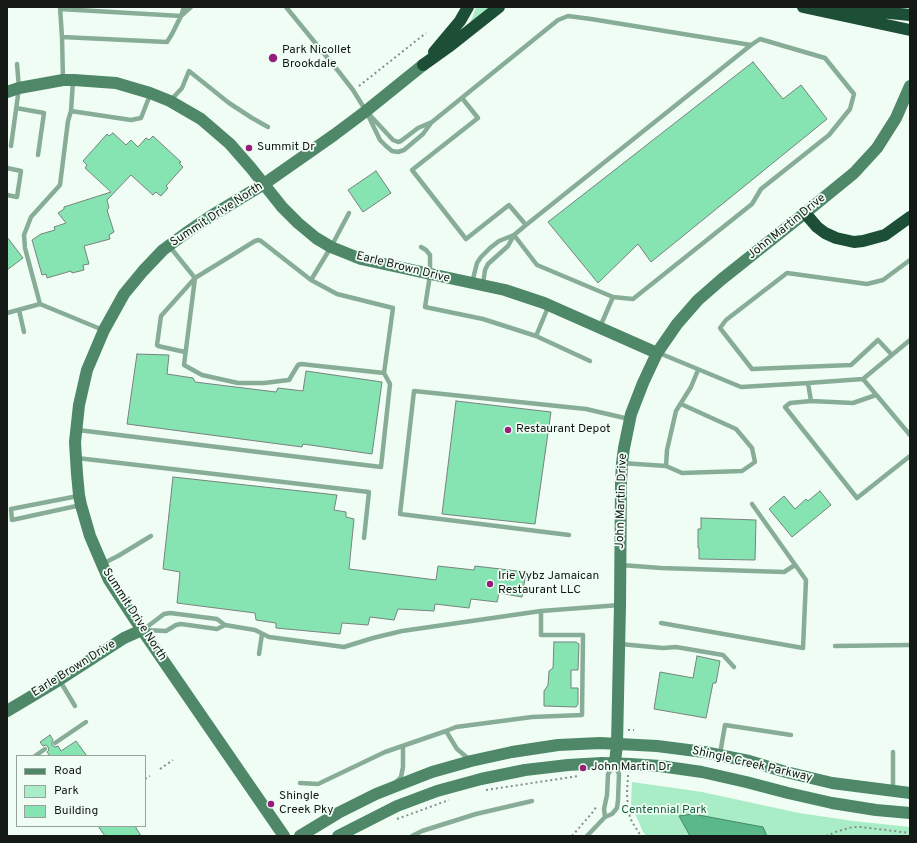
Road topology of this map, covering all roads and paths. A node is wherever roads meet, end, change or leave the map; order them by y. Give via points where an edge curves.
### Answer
1 (184, 7) edge
2 (191, 7) edge
3 (286, 7) edge
4 (468, 7) edge
5 (500, 7) edge
6 (803, 7) edge
7 (833, 7) edge
8 (60, 8) edge
9 (910, 15) edge
10 (181, 16) junction
11 (890, 25) junction
12 (910, 30) edge
13 (426, 33) dead end
14 (910, 34) edge
15 (62, 37) junction
16 (750, 45) junction
17 (17, 64) dead end
18 (423, 65) junction
19 (68, 80) junction
20 (910, 86) edge
21 (19, 88) junction
22 (353, 90) junction
23 (7, 92) edge
24 (150, 93) junction
25 (462, 98) junction
26 (170, 101) junction
27 (16, 108) junction
28 (71, 111) junction
29 (366, 111) junction
30 (432, 122) junction
31 (268, 127) dead end
32 (11, 146) dead end
33 (38, 155) dead end
34 (7, 168) edge
35 (264, 184) junction
36 (7, 195) edge
37 (349, 213) dead end
38 (805, 213) junction
39 (910, 217) edge
40 (526, 225) junction
41 (514, 235) junction
42 (169, 246) junction
43 (330, 247) junction
44 (421, 247) dead end
45 (910, 260) edge
46 (430, 274) junction
47 (195, 278) junction
48 (311, 280) junction
49 (477, 285) junction
50 (612, 298) junction
51 (40, 304) junction
52 (549, 305) junction
53 (19, 310) junction
54 (7, 313) edge
55 (600, 327) junction
56 (104, 330) junction
57 (24, 332) dead end
58 (536, 336) junction
59 (910, 340) edge
60 (185, 352) junction
61 (657, 353) junction
62 (892, 355) junction
63 (590, 361) dead end
64 (698, 370) junction
65 (384, 373) junction
66 (863, 378) junction
67 (808, 384) junction
68 (876, 395) junction
69 (811, 401) junction
70 (681, 404) junction
71 (630, 419) junction
72 (76, 430) junction
73 (910, 435) edge
74 (910, 456) edge
75 (76, 457) junction
76 (622, 463) junction
77 (666, 466) junction
78 (80, 500) junction
79 (752, 504) dead end
80 (569, 534) dead end
81 (151, 536) dead end
82 (364, 538) dead end
83 (102, 564) junction
84 (795, 564) junction
85 (620, 565) junction
86 (620, 604) junction
87 (541, 611) junction
88 (661, 623) dead end
89 (225, 625) junction
90 (142, 630) junction
91 (262, 634) junction
92 (619, 644) junction
93 (910, 645) edge
94 (834, 646) dead end
95 (259, 654) dead end
96 (734, 667) dead end
97 (59, 680) junction
98 (75, 706) dead end
99 (7, 711) edge
100 (86, 722) dead end
101 (446, 731) junction
102 (791, 735) dead end
103 (55, 743) dead end
104 (617, 744) junction
105 (403, 746) junction
106 (45, 749) dead end
107 (893, 752) dead end
108 (37, 755) edge
109 (720, 756) junction
110 (173, 760) dead end
111 (471, 761) junction
112 (615, 763) junction
113 (160, 769) dead end
114 (628, 774) dead end
115 (150, 776) dead end
116 (581, 776) dead end
117 (146, 778) edge
118 (300, 783) dead end
119 (392, 788) junction
120 (485, 790) dead end
121 (893, 791) junction
122 (910, 793) edge
123 (449, 800) dead end
124 (599, 800) dead end
125 (532, 801) dead end
126 (910, 813) edge
127 (604, 817) junction
128 (392, 821) dead end
129 (910, 833) edge
130 (284, 836) edge
131 (300, 836) edge
132 (338, 836) edge
133 (412, 836) edge
134 (572, 836) edge
135 (587, 836) edge
136 (641, 836) edge
137 (826, 836) edge

1 - 10 lane
2 - 10 lane
3 - 22 lane
4 - 18 highway via 460,21
5 - 18 highway
6 - 11 highway
7 - 9 highway
8 - 10 lane
8 - 15 lane
10 - 15 lane via 167,42
11 - 12 highway
11 - 14 highway
13 - 22 path
15 - 19 lane
16 - 25 lane via 568,16 558,20
16 - 40 lane
16 - 50 lane via 760,39 825,58 854,94 850,109 829,135 761,189 752,204 633,299
17 - 21 lane
18 - 29 street, Summit Drive North
19 - 21 street, Earle Brown Drive
19 - 24 street, Earle Brown Drive via 116,83
19 - 28 lane
20 - 38 street, John Martin Drive via 896,118 877,148 854,173
21 - 23 street, Earle Brown Drive
21 - 27 lane
22 - 29 lane
24 - 26 street, Earle Brown Drive
24 - 28 lane via 141,118 131,120
25 - 30 lane
25 - 40 lane via 478,118 412,170 466,239 509,205
26 - 31 lane via 182,88 189,71 229,103
26 - 35 street, Earle Brown Drive via 201,119 230,144
27 - 32 lane
27 - 33 lane via 44,113
28 - 51 lane via 60,185 31,217 24,235
29 - 30 lane via 393,140 398,142
29 - 30 lane via 380,140 392,151 404,150 423,134
29 - 35 street, Summit Drive North
34 - 36 lane via 21,171 17,197
35 - 42 street, Summit Drive North via 211,216
35 - 43 street, Earle Brown Drive via 298,223
37 - 43 lane
38 - 39 highway via 826,233 854,242 885,235
38 - 61 street, John Martin Drive via 698,300
40 - 41 lane
41 - 49 lane via 508,246 488,264
41 - 49 lane via 499,241 481,257 477,263
41 - 50 lane via 537,264
42 - 47 lane
42 - 56 street, Summit Drive North via 142,271 124,294
43 - 46 street, Earle Brown Drive via 361,259
43 - 48 lane
44 - 46 lane via 430,255
45 - 62 lane via 883,280 868,284 786,273 726,320 720,328 752,369 851,365 878,340
46 - 49 street, Earle Brown Drive
46 - 58 lane via 426,307 483,319
47 - 48 lane via 258,240
47 - 60 lane
47 - 60 lane via 160,318 157,345
48 - 65 lane via 338,294 393,308
49 - 52 street, Earle Brown Drive via 505,290
50 - 55 lane
51 - 53 lane
51 - 56 lane
52 - 55 street, Earle Brown Drive
52 - 58 lane
53 - 54 lane
53 - 57 lane
55 - 61 street, Earle Brown Drive
56 - 72 street, Summit Drive North via 87,370
58 - 63 lane
59 - 62 lane
60 - 65 lane via 184,366 202,375 238,383 289,380 301,364
61 - 64 lane
61 - 71 street, John Martin Drive
62 - 66 lane
64 - 67 lane via 741,387
64 - 70 lane
65 - 72 lane via 390,384 381,467
66 - 67 lane
66 - 68 lane
67 - 69 lane
68 - 69 lane via 853,403
68 - 73 lane
69 - 74 lane via 790,403 785,407 857,498
70 - 77 lane via 676,411
70 - 77 lane via 736,429 752,448 755,462 742,471 682,473
71 - 76 street, John Martin Drive
71 - 80 lane via 586,409 414,391 400,514
72 - 75 street, Summit Drive North
75 - 78 street, Summit Drive North
75 - 82 lane via 369,492
76 - 77 lane
76 - 85 street, John Martin Drive
78 - 78 lane via 12,520 11,509
78 - 83 street, Summit Drive North via 90,536
79 - 84 lane
81 - 83 lane
83 - 90 street, Summit Drive North via 109,580
84 - 85 lane via 784,572
84 - 88 lane via 806,580 803,648
85 - 86 street, John Martin Drive
86 - 87 lane
86 - 92 street, John Martin Drive
87 - 91 lane via 402,631 344,647
87 - 101 lane via 542,635 584,635 582,715 532,717 456,727
89 - 90 lane via 217,629 176,625 166,631
89 - 90 lane via 217,619 170,613 164,614
89 - 91 lane via 255,630
90 - 97 street, Earle Brown Drive via 124,638
90 - 130 street, Summit Drive North
91 - 95 lane
92 - 96 lane via 676,647 723,655
92 - 104 street, John Martin Drive
93 - 94 lane
97 - 98 lane
97 - 99 street, Earle Brown Drive
100 - 103 lane
101 - 105 lane
101 - 111 lane via 457,749
102 - 109 lane via 725,725
104 - 109 street, Shingle Creek Parkway via 657,746
104 - 111 street, Shingle Creek Parkway via 558,745
104 - 112 street, John Martin Drive
105 - 118 lane via 318,784
105 - 119 lane via 401,777
106 - 108 lane
107 - 121 lane
109 - 121 street, Shingle Creek Parkway via 832,783
110 - 113 path
111 - 119 street, Shingle Creek Parkway via 432,772
112 - 126 street, Shingle Creek Parkway via 702,772 832,803
112 - 127 lane via 608,774
112 - 127 lane via 620,774 618,800 612,814
112 - 132 street, Shingle Creek Parkway via 553,766 481,779 437,791 398,806
114 - 136 path via 628,811
115 - 117 path
116 - 120 path
119 - 131 street, Shingle Creek Parkway via 334,815
121 - 122 street, Shingle Creek Parkway
123 - 128 path
124 - 134 path via 597,807
125 - 133 lane via 476,814
127 - 135 lane
129 - 137 path via 853,827

